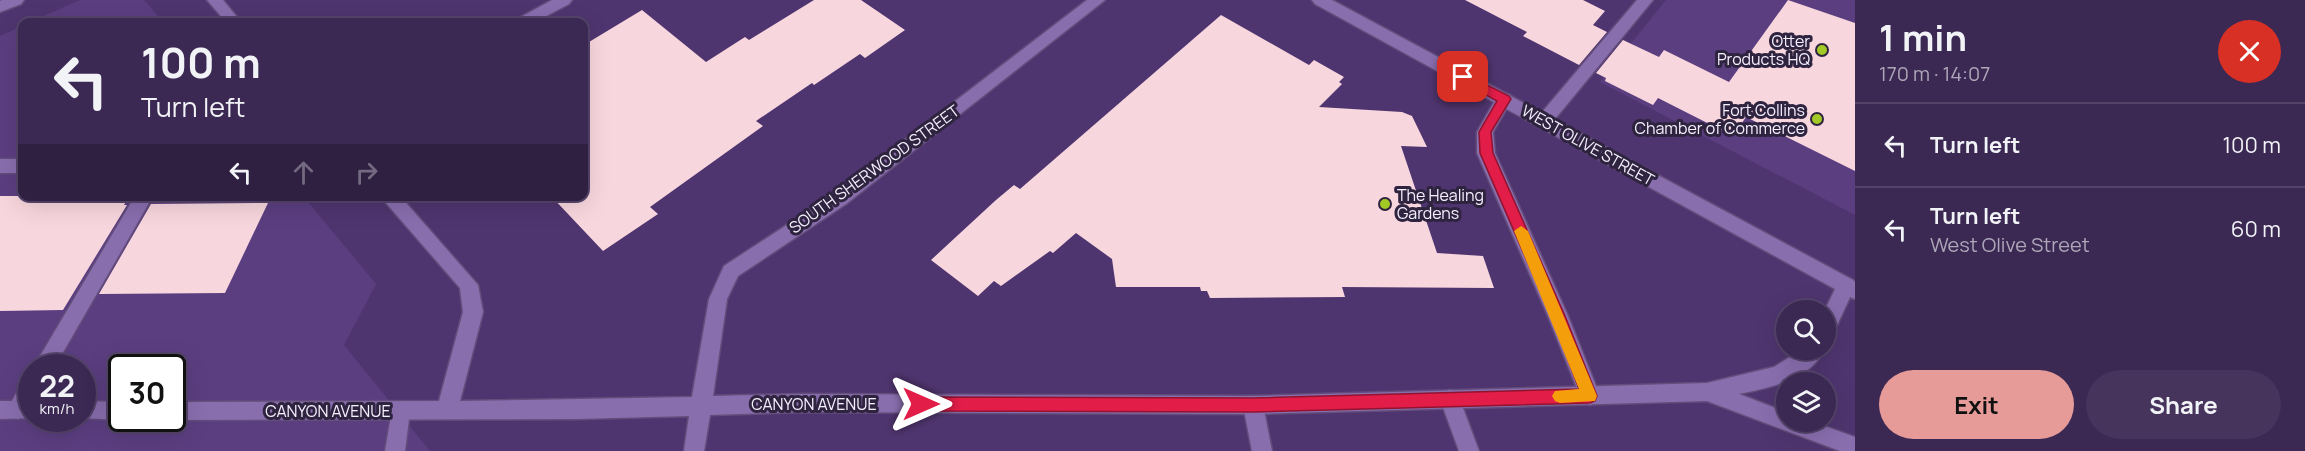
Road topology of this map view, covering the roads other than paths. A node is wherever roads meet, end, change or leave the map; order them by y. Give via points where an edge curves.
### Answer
1 (16, 0) edge
2 (214, 0) edge
3 (564, 0) edge
4 (1097, 0) edge
5 (1320, 0) edge
6 (1645, 0) edge
7 (0, 7) edge
8 (230, 18) edge
9 (531, 18) edge
10 (1504, 99) junction
11 (1544, 121) junction
12 (0, 166) edge
13 (18, 166) edge
14 (141, 201) edge
15 (393, 201) edge
16 (1851, 289) edge
17 (1836, 312) edge
18 (51, 354) edge
19 (1804, 360) edge
20 (1707, 392) junction
21 (1590, 396) junction
22 (1450, 399) junction
23 (1253, 405) junction
24 (700, 406) junction
25 (186, 411) edge
26 (400, 411) junction
27 (447, 411) junction
28 (1776, 417) edge
29 (1816, 432) edge
30 (1855, 447) edge
31 (395, 451) edge
32 (694, 451) edge
33 (1262, 451) edge
34 (1469, 451) edge

1 - 7 street
2 - 8 street
3 - 9 street
4 - 24 street, SOUTH SHERWOOD STREET via 840,199 730,271 718,299
5 - 10 street, WEST OLIVE STREET
6 - 11 street
10 - 11 street, WEST OLIVE STREET
10 - 21 street via 1485,132 1486,153
11 - 16 street, WEST OLIVE STREET
12 - 13 street
14 - 18 street
15 - 27 street via 469,285 473,312
16 - 17 street
19 - 20 street, CANYON AVENUE via 1776,375
20 - 21 street, CANYON AVENUE
20 - 28 street, CANYON AVENUE
21 - 22 street, CANYON AVENUE
22 - 23 street, CANYON AVENUE
22 - 34 street
23 - 24 street, CANYON AVENUE
23 - 33 street
24 - 27 street, CANYON AVENUE
24 - 32 street, SOUTH SHERWOOD STREET
25 - 26 street, CANYON AVENUE
26 - 27 street, CANYON AVENUE
26 - 31 street
29 - 30 street, CANYON AVENUE

